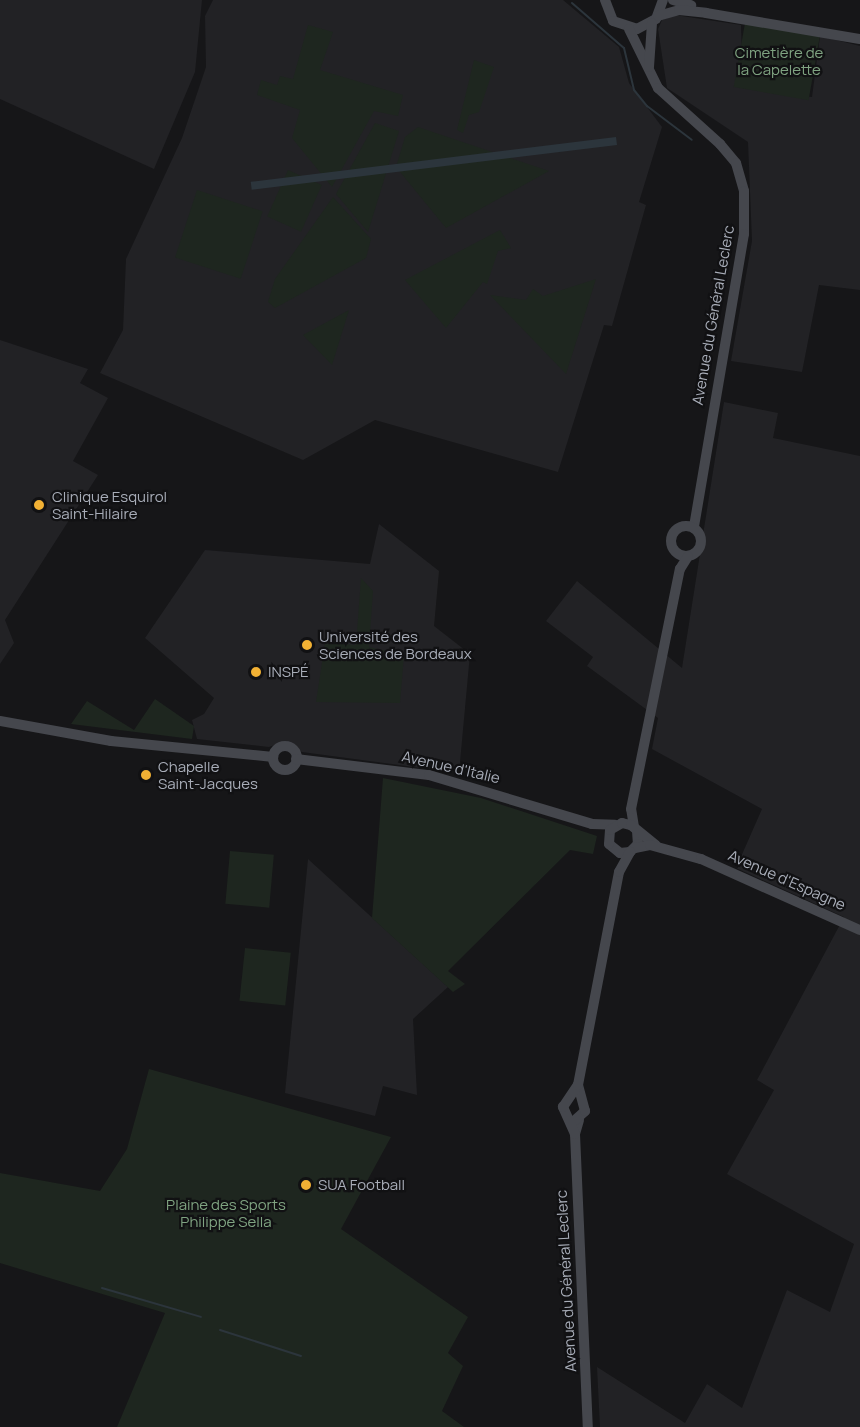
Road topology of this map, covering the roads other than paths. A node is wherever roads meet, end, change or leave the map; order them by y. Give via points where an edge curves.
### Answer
1 (663, 0) edge
2 (673, 0) edge
3 (603, 2) edge
4 (655, 20) junction
5 (629, 29) junction
6 (860, 37) edge
7 (649, 67) junction
8 (688, 527) junction
9 (675, 552) junction
10 (688, 556) junction
11 (680, 569) junction
12 (0, 721) edge
13 (273, 757) junction
14 (296, 759) junction
15 (631, 809) junction
16 (595, 824) junction
17 (618, 824) junction
18 (636, 829) junction
19 (611, 845) junction
20 (666, 849) junction
21 (633, 850) junction
22 (621, 867) junction
23 (860, 930) edge
24 (578, 1085) junction
25 (569, 1099) junction
26 (583, 1103) junction
27 (573, 1120) junction
28 (588, 1427) edge

1 - 4 street
2 - 6 street
3 - 5 street via 613,21
4 - 5 street
4 - 6 street via 679,10
4 - 7 street
5 - 7 street, Avenue du Général Leclerc
7 - 8 street, Avenue du Général Leclerc via 666,98 692,118 736,163 744,191 744,234
8 - 9 street via 672,534
8 - 10 street via 700,545
9 - 10 street
9 - 11 street
10 - 11 street
11 - 15 street
12 - 13 street via 111,741
13 - 14 street via 286,746
13 - 14 street via 283,770
14 - 16 street, Avenue d'Italie via 436,776
15 - 17 street
15 - 18 street
16 - 17 street, Avenue d'Italie
16 - 19 street
17 - 18 street, Avenue d'Italie
17 - 19 street
18 - 20 street
18 - 21 street
19 - 21 street
19 - 22 street
20 - 21 street
20 - 23 street, Avenue d'Espagne via 701,859
21 - 22 street
22 - 24 street
24 - 25 street
24 - 26 street
25 - 26 street
25 - 27 street via 562,1110
26 - 27 street
27 - 28 street, Avenue du Général Leclerc

